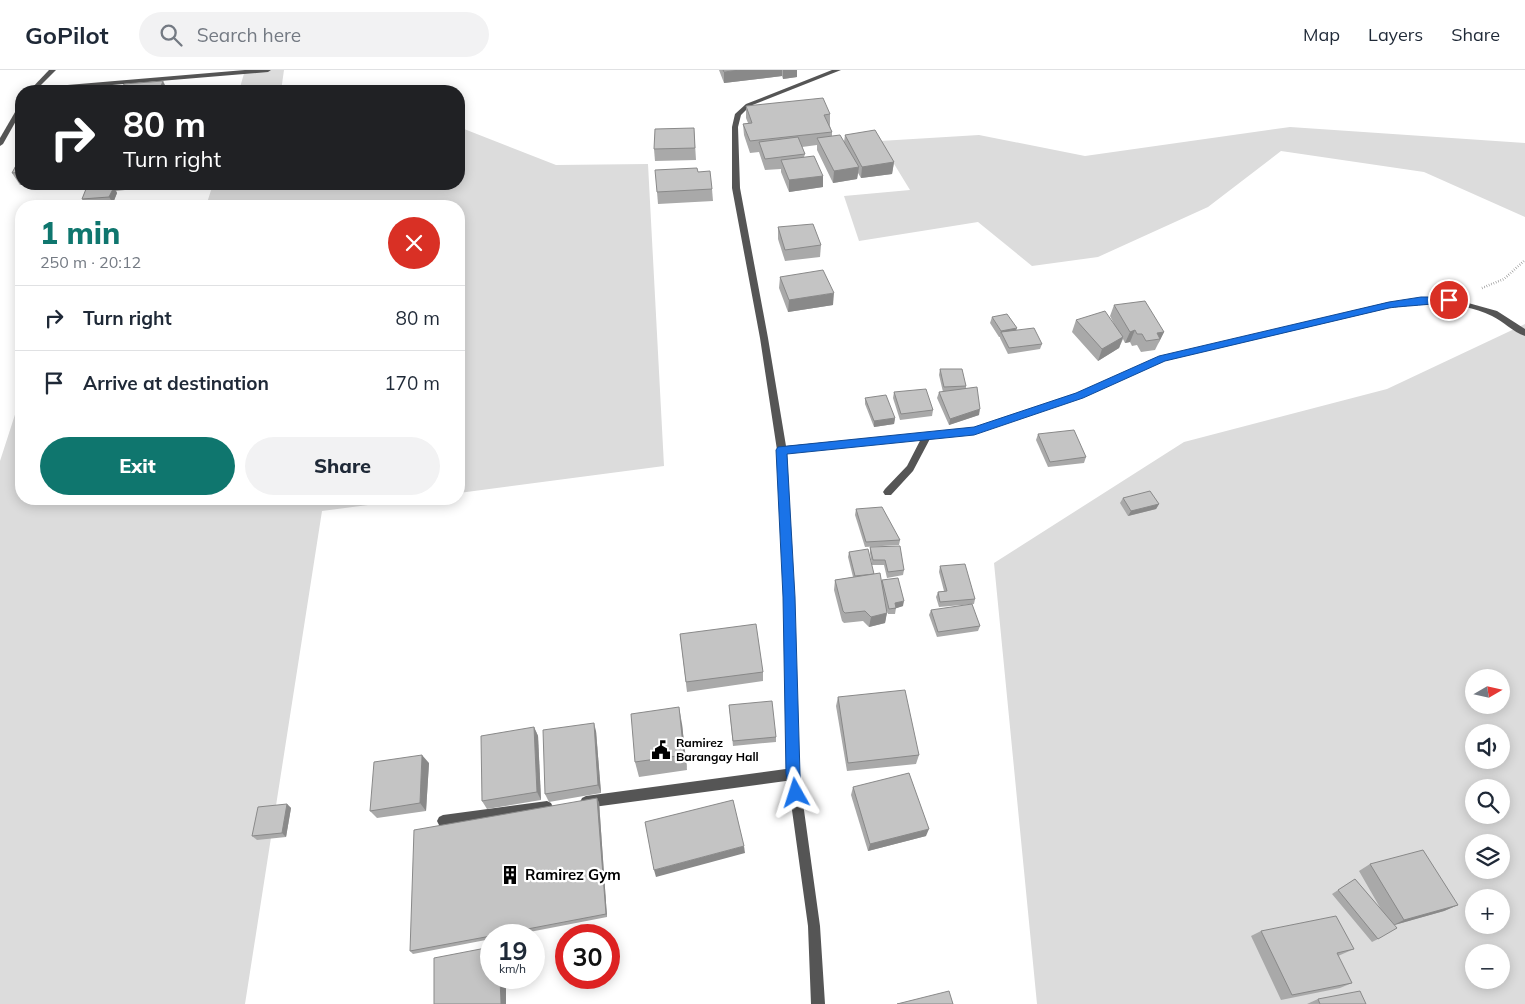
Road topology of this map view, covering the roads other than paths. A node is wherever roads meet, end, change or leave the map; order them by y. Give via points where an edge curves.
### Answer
1 (53, 70) edge
2 (268, 70) edge
3 (838, 70) edge
4 (38, 85) edge
5 (99, 85) edge
6 (15, 118) edge
7 (0, 144) edge
8 (1525, 333) edge
9 (927, 435) junction
10 (782, 450) junction
11 (888, 492) dead end
12 (793, 774) junction
13 (443, 821) dead end
14 (818, 1004) edge

1 - 4 street
2 - 5 street
3 - 10 street via 748,105 738,114 735,127 736,188
6 - 7 street
8 - 9 street via 1505,318 1449,300 1389,305 1196,349 1162,359 1080,395 974,431
9 - 10 street
9 - 11 street via 910,468
10 - 12 street
12 - 13 street
12 - 14 street via 814,926

